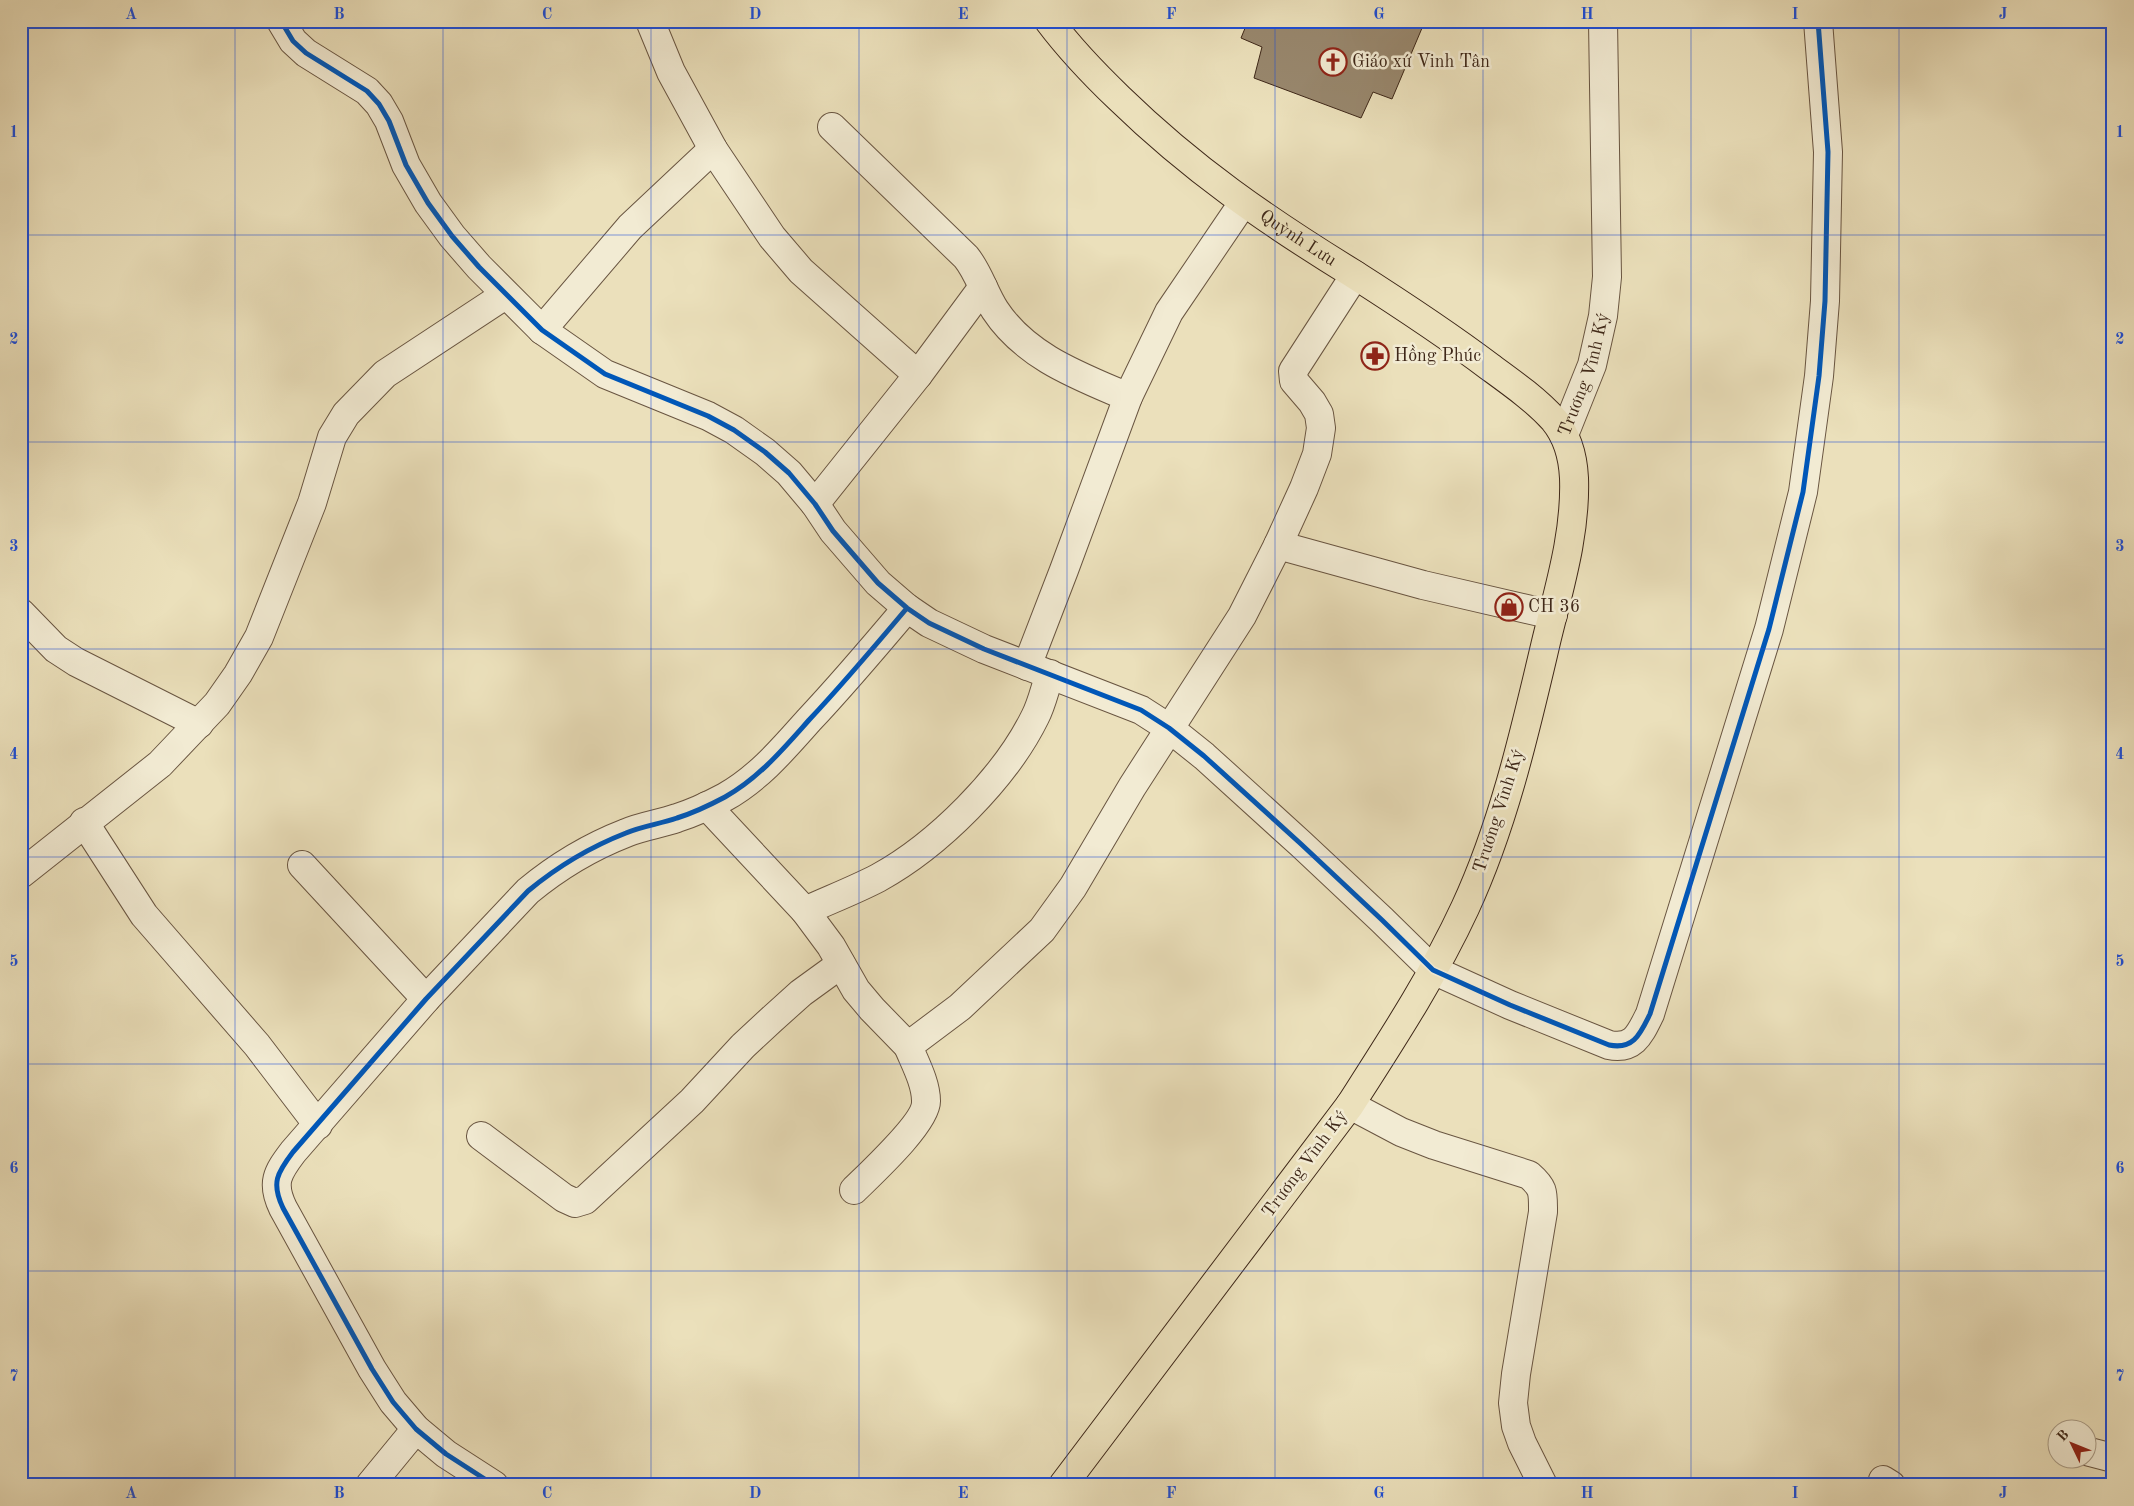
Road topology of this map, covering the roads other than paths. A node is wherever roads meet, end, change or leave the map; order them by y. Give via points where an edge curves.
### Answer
1 (282, 21) edge
2 (650, 21) edge
3 (1049, 21) edge
4 (1604, 21) edge
5 (1818, 21) edge
6 (832, 127) dead end
7 (713, 149) junction
8 (1243, 203) junction
9 (1355, 275) junction
10 (983, 287) junction
11 (505, 295) junction
12 (542, 330) junction
13 (918, 375) junction
14 (1128, 397) junction
15 (1564, 435) junction
16 (815, 504) junction
17 (1278, 545) junction
18 (907, 608) junction
19 (21, 613) edge
20 (1553, 615) junction
21 (1038, 670) junction
22 (199, 724) junction
23 (1169, 728) junction
24 (707, 806) junction
25 (84, 822) junction
26 (302, 865) dead end
27 (21, 874) edge
28 (805, 911) junction
29 (841, 964) junction
30 (1433, 970) junction
31 (426, 999) junction
32 (908, 1046) junction
33 (1350, 1106) junction
34 (318, 1125) junction
35 (480, 1136) dead end
36 (854, 1190) dead end
37 (416, 1429) junction
38 (2096, 1454) edge
39 (2113, 1458) edge
40 (370, 1485) edge
41 (494, 1485) edge
42 (1063, 1485) edge
43 (1543, 1485) edge

1 - 11 street via 293,41 306,53 367,91 379,104 406,165 428,203 452,236
2 - 7 street via 671,72
3 - 8 main road, Quỳnh Lưu via 1095,74 1136,114
4 - 15 street, Trương Vĩnh Ký via 1607,277 1603,316 1592,365
5 - 30 street via 1828,152 1825,301 1819,376 1803,492 1766,638 1650,1014 1632,1042 1615,1046 1510,1005
6 - 10 street via 966,257
7 - 12 street via 630,227
7 - 13 street via 772,237 801,271
8 - 9 main road, Quỳnh Lưu
8 - 14 street via 1169,312
9 - 15 main road, Quỳnh Lưu via 1443,332 1514,384 1552,418
9 - 17 street via 1293,371 1294,381 1319,414 1320,428 1317,454
10 - 13 street
10 - 14 street via 1008,327 1041,356 1072,374
11 - 12 street
11 - 22 street via 385,374 346,414 332,436 312,503 259,637 238,674
12 - 16 street via 605,374 734,430 789,473
13 - 16 street
14 - 21 street via 1064,570
15 - 20 main road, Trương Vĩnh Ký via 1572,455 1573,511
16 - 18 street via 856,560
17 - 20 street via 1423,585
17 - 23 street via 1242,616
18 - 21 street via 953,635
18 - 24 street via 777,756 750,780
19 - 22 street via 56,649 76,662
20 - 30 main road, Trương Vĩnh Ký via 1513,772 1490,847 1466,906
21 - 23 street via 1141,710
21 - 28 street via 1035,716 1016,749 982,793 941,834 878,878
22 - 25 street via 154,770
23 - 30 street via 1236,784
23 - 32 street via 1073,887 1042,930 960,1007
24 - 28 street
24 - 31 street via 627,832 554,869 528,891
25 - 27 street
25 - 34 street via 144,915 258,1045
26 - 31 street
28 - 29 street
29 - 32 street via 856,990
29 - 35 street via 771,1020 692,1100 585,1200 575,1203 564,1198
30 - 33 main road, Trương Vĩnh Ký
31 - 34 street
32 - 36 street via 927,1103 897,1148
33 - 42 main road, Trương Vĩnh Ký
33 - 43 street via 1434,1146 1529,1175 1543,1191 1543,1212 1513,1404 1522,1443
34 - 37 street via 283,1165 275,1186 277,1196 372,1369 393,1402
37 - 40 street
37 - 41 street via 446,1454
38 - 39 street

